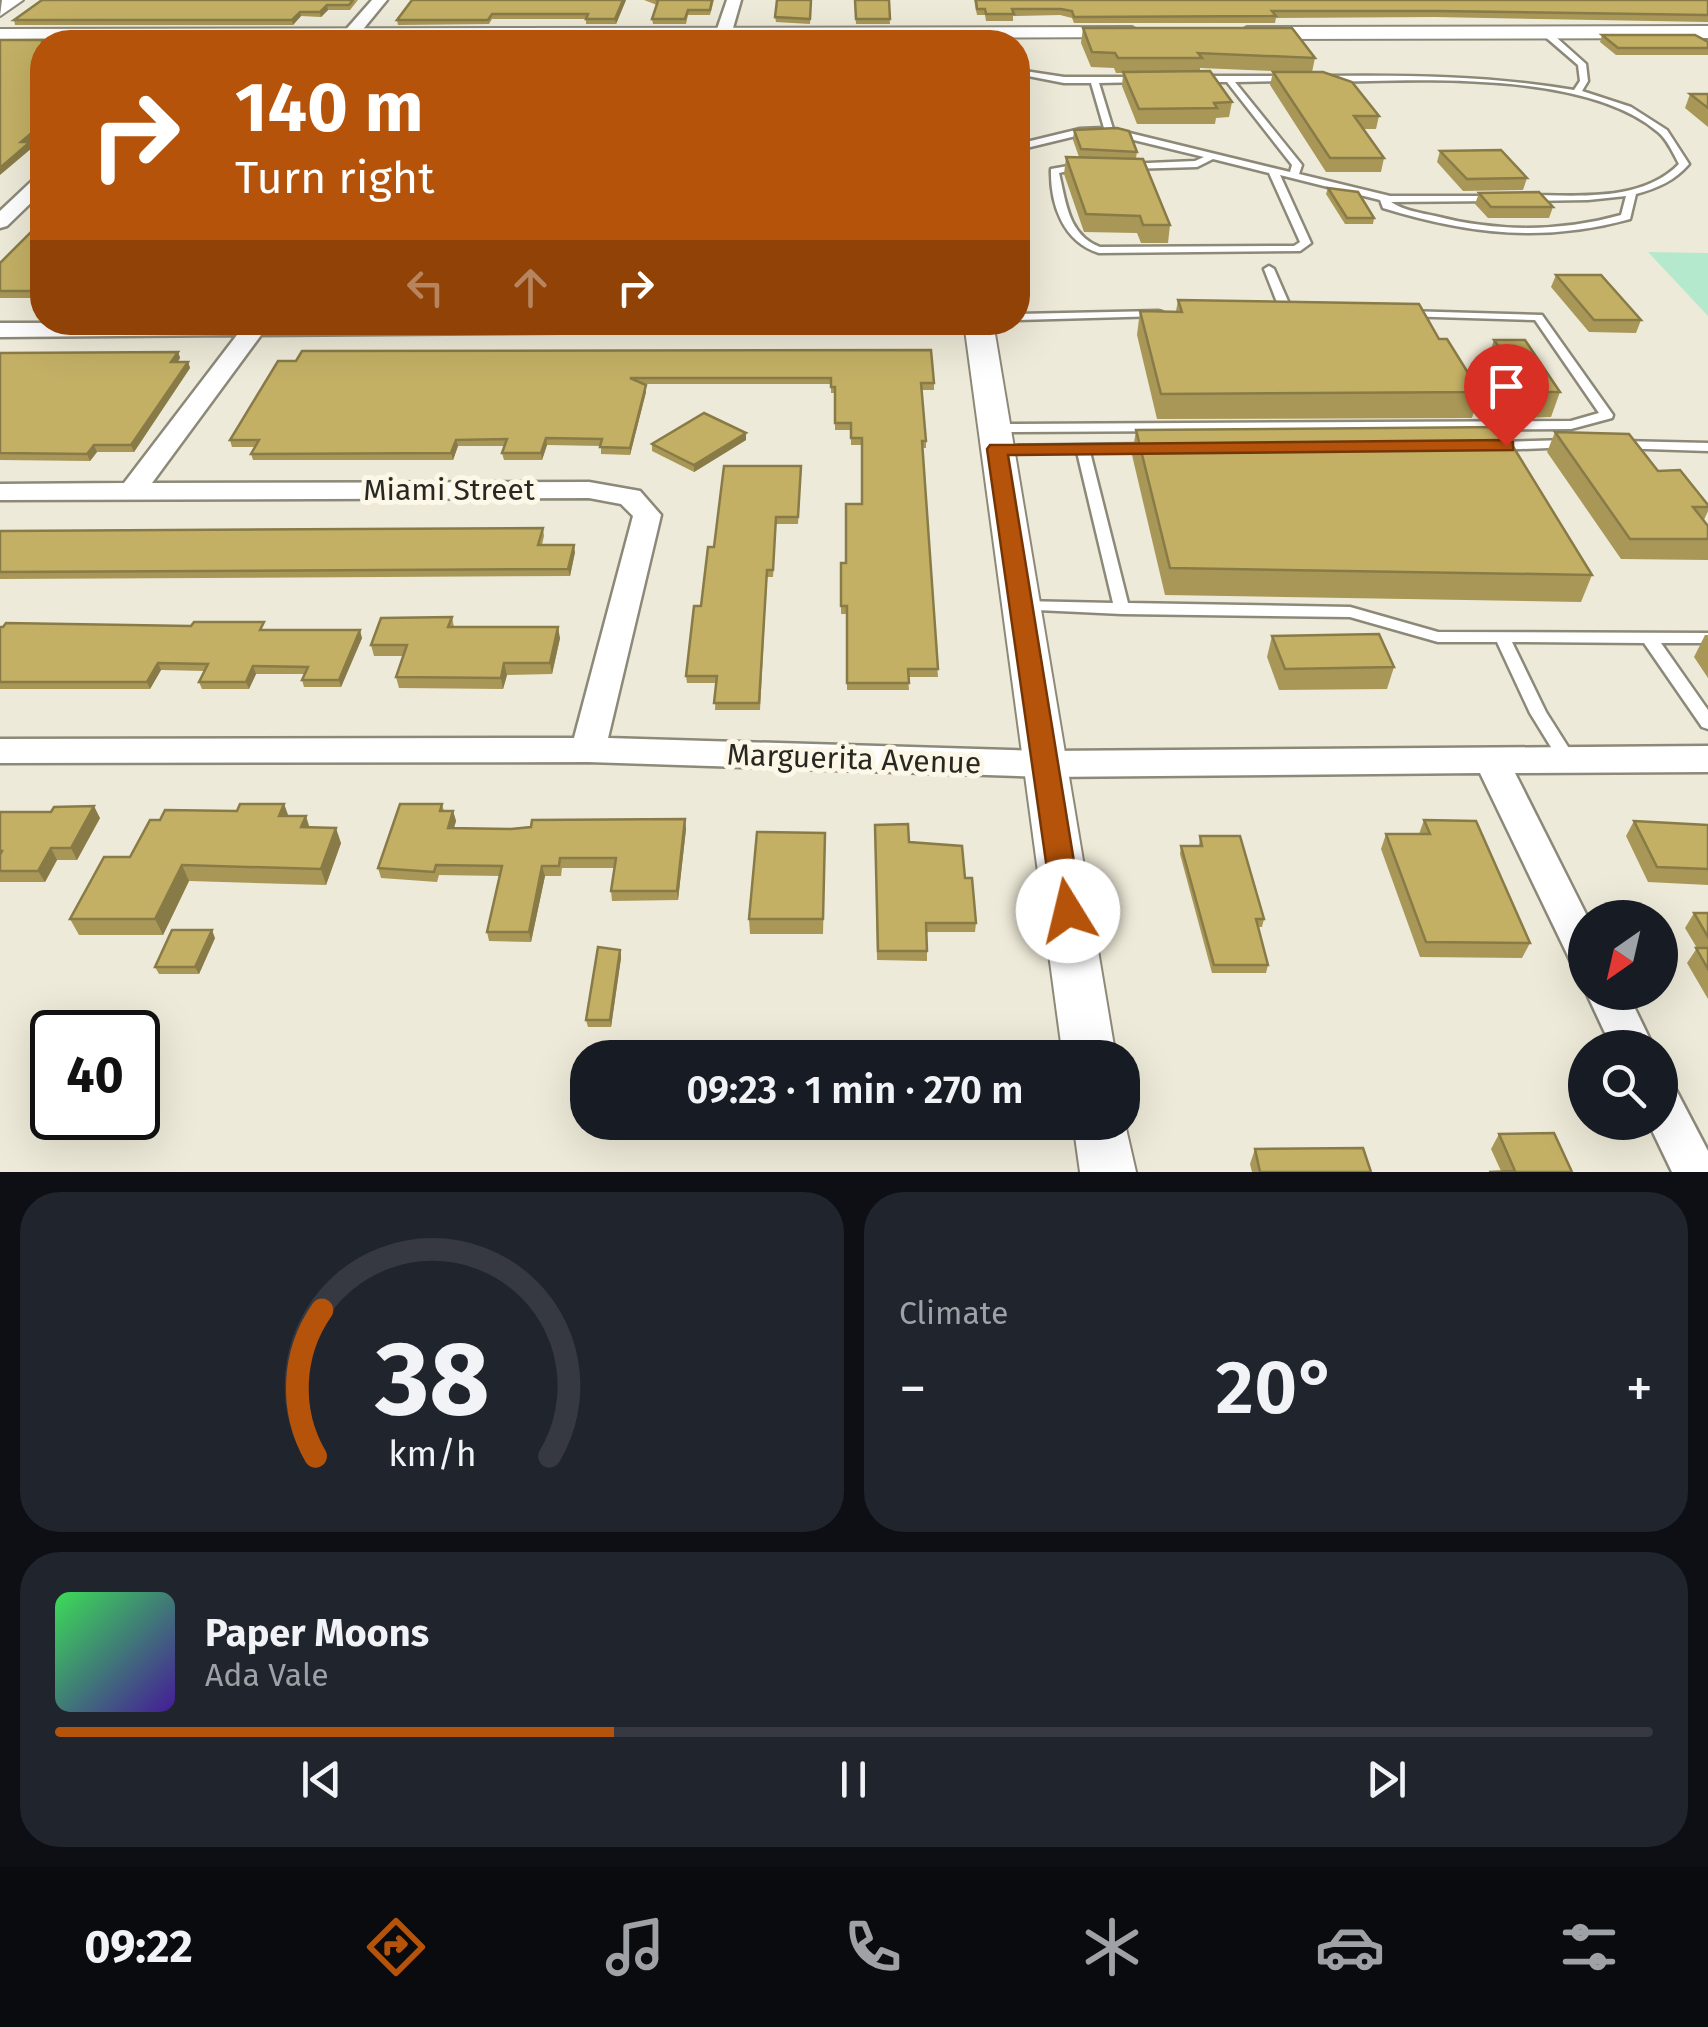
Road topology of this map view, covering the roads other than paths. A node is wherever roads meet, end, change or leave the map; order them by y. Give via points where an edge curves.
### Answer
1 (14, 0) edge
2 (380, 0) edge
3 (734, 0) edge
4 (0, 10) edge
5 (354, 30) edge
6 (725, 30) edge
7 (1030, 31) edge
8 (1545, 32) junction
9 (1699, 32) edge
10 (1156, 33) edge
11 (1233, 33) edge
12 (0, 35) edge
13 (30, 35) edge
14 (1708, 44) edge
15 (1030, 73) edge
16 (1228, 79) junction
17 (1094, 80) junction
18 (1152, 80) edge
19 (1190, 80) edge
20 (1577, 92) junction
21 (1109, 131) junction
22 (1030, 144) edge
23 (1212, 156) junction
24 (1100, 166) edge
25 (1119, 166) edge
26 (1274, 171) junction
27 (1293, 176) junction
28 (1632, 192) junction
29 (30, 193) edge
30 (1385, 198) junction
31 (0, 222) edge
32 (1268, 269) dead end
33 (1175, 314) edge
34 (1385, 314) edge
35 (1307, 315) edge
36 (1030, 316) edge
37 (0, 330) edge
38 (30, 330) edge
39 (249, 335) edge
40 (980, 335) edge
41 (996, 438) junction
42 (1586, 444) edge
43 (1604, 444) edge
44 (1488, 446) edge
45 (1172, 448) edge
46 (1708, 448) edge
47 (1083, 449) junction
48 (0, 492) edge
49 (132, 492) junction
50 (1021, 606) junction
51 (1122, 609) junction
52 (1502, 637) junction
53 (1649, 638) junction
54 (1708, 638) edge
55 (1708, 723) edge
56 (588, 750) junction
57 (0, 751) edge
58 (1708, 759) edge
59 (1568, 761) junction
60 (1492, 762) junction
61 (1045, 764) junction
62 (1568, 916) edge
63 (1087, 1040) edge
64 (1678, 1138) edge
65 (1103, 1140) edge
66 (1108, 1172) edge
67 (1695, 1172) edge

1 - 4 street
2 - 5 street
3 - 6 street
7 - 10 street
8 - 9 street
8 - 11 street
8 - 20 lane via 1582,64
9 - 14 lane
12 - 13 street
15 - 17 lane
16 - 19 lane
16 - 20 lane via 1470,79
16 - 27 lane via 1297,164
17 - 18 lane
17 - 21 lane
20 - 28 lane via 1644,118 1679,146 1684,164 1677,175
21 - 22 lane
21 - 23 lane
23 - 25 lane via 1197,164
23 - 26 lane
24 - 26 lane via 1054,171 1072,235 1081,246 1098,250 1296,248 1306,243
26 - 27 lane
27 - 30 lane
28 - 30 lane
28 - 30 lane via 1626,217 1601,226 1530,230 1460,227 1387,206
29 - 31 street
32 - 35 lane via 1281,315
33 - 36 lane
34 - 41 lane via 1538,317 1607,414 1571,425
37 - 38 street
39 - 49 street
40 - 41 street
41 - 47 lane
41 - 50 street
42 - 44 lane
43 - 46 lane
45 - 47 lane
47 - 51 lane
48 - 49 street, Miami Street
49 - 56 street, Miami Street via 589,490 630,497 647,515
50 - 51 lane
50 - 61 street
51 - 52 lane via 1350,612 1438,637
52 - 53 lane
52 - 59 lane
53 - 54 lane
53 - 55 lane
56 - 57 street, Marguerita Avenue
56 - 61 street, Marguerita Avenue
58 - 59 street, Marguerita Avenue
59 - 60 street, Marguerita Avenue
60 - 61 street, Marguerita Avenue
60 - 62 street
61 - 63 street
64 - 67 street
65 - 66 street

